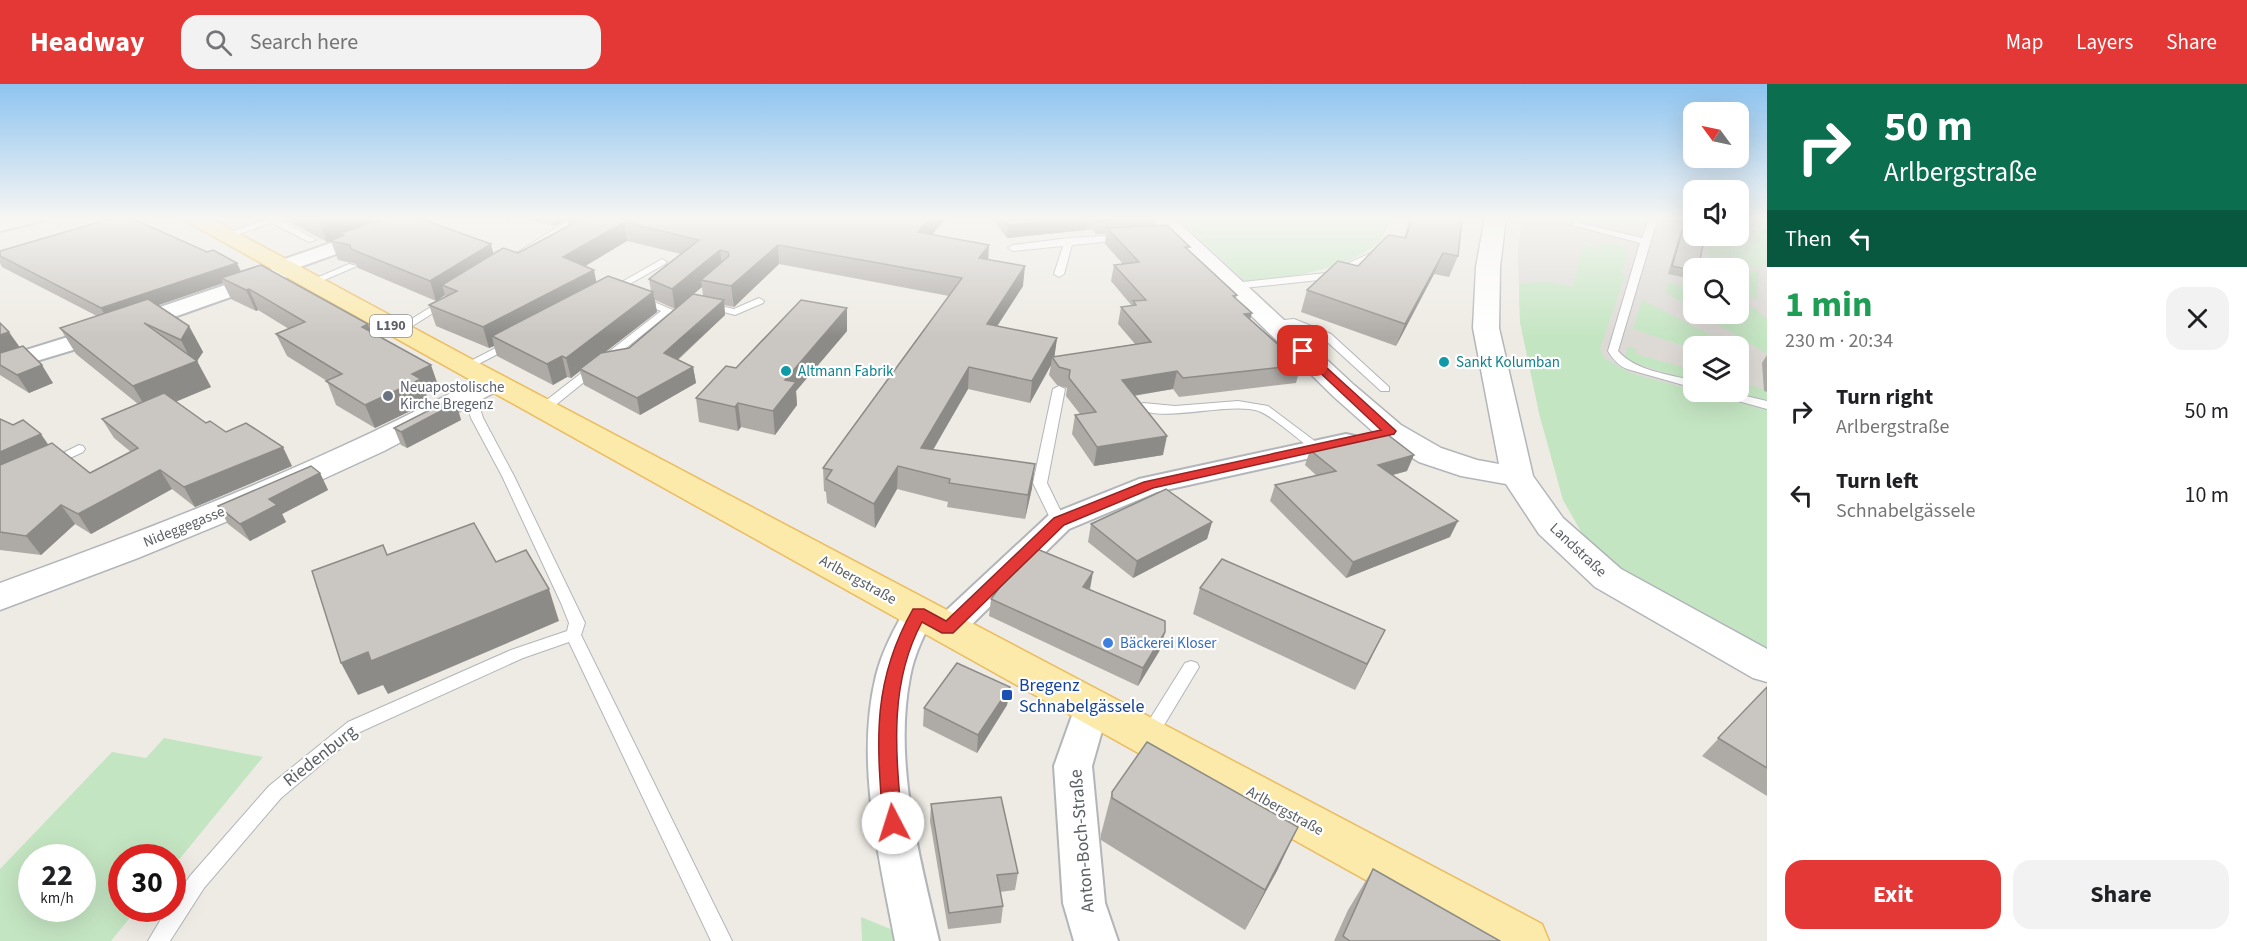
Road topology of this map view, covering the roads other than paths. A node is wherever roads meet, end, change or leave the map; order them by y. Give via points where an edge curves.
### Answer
1 (266, 257) edge
2 (316, 257) edge
3 (1064, 257) edge
4 (1201, 257) edge
5 (1370, 257) edge
6 (1490, 257) edge
7 (1641, 257) edge
8 (662, 262) dead end
9 (352, 266) edge
10 (286, 268) junction
11 (1059, 274) dead end
12 (312, 282) junction
13 (1234, 286) junction
14 (454, 295) edge
15 (759, 301) dead end
16 (691, 303) edge
17 (675, 317) edge
18 (1275, 324) junction
19 (399, 330) junction
20 (525, 336) edge
21 (651, 339) edge
22 (627, 360) edge
23 (0, 365) edge
24 (600, 365) junction
25 (476, 381) junction
26 (1683, 382) edge
27 (1059, 389) dead end
28 (1385, 389) dead end
29 (1749, 400) edge
30 (1767, 405) edge
31 (1143, 407) edge
32 (543, 409) junction
33 (1390, 431) junction
34 (1318, 448) junction
35 (79, 449) dead end
36 (39, 467) edge
37 (1517, 476) junction
38 (1059, 522) junction
39 (0, 597) edge
40 (933, 621) junction
41 (573, 635) junction
42 (1191, 667) dead end
43 (1767, 667) edge
44 (1091, 706) junction
45 (1148, 737) junction
46 (158, 941) edge
47 (722, 941) edge
48 (917, 941) edge
49 (1096, 941) edge
50 (1524, 941) edge

1 - 10 main road, Arlbergstraße / L190
2 - 10 street
3 - 11 lane
4 - 13 street
5 - 13 lane via 1328,276
6 - 37 street via 1486,328
7 - 26 lane via 1613,351 1631,367
8 - 24 lane via 609,292 668,310
9 - 12 lane
10 - 12 main road, Arlbergstraße / L190
10 - 23 street via 127,326
12 - 19 main road, Arlbergstraße / L190
13 - 18 street
14 - 19 lane
15 - 16 lane via 735,312
17 - 21 lane
18 - 28 lane via 1294,322 1327,336
18 - 33 street
19 - 25 main road, Arlbergstraße / L190
20 - 25 lane
22 - 24 lane
24 - 32 lane
25 - 32 main road, Arlbergstraße / L190
25 - 39 street, Nideggegasse via 303,477 166,536
25 - 41 lane via 477,418 577,623
27 - 38 lane via 1040,483
29 - 30 lane
31 - 34 lane via 1175,410 1238,405 1264,410
32 - 40 main road, Arlbergstraße / L190
33 - 34 street
33 - 37 street via 1430,455 1472,469
34 - 38 street via 1149,485
35 - 36 lane
37 - 43 street, Landstraße via 1551,526 1608,578
38 - 40 street
40 - 44 main road, Arlbergstraße / L190
40 - 48 street via 908,634 891,684 886,749 893,823
41 - 46 lane, Riedenburg via 517,654 354,726 275,792 197,882
41 - 47 lane
42 - 45 lane
44 - 45 main road, Arlbergstraße / L190
44 - 49 street, Anton-Boch-Straße via 1073,766 1084,903
45 - 50 main road, Arlbergstraße / L190

